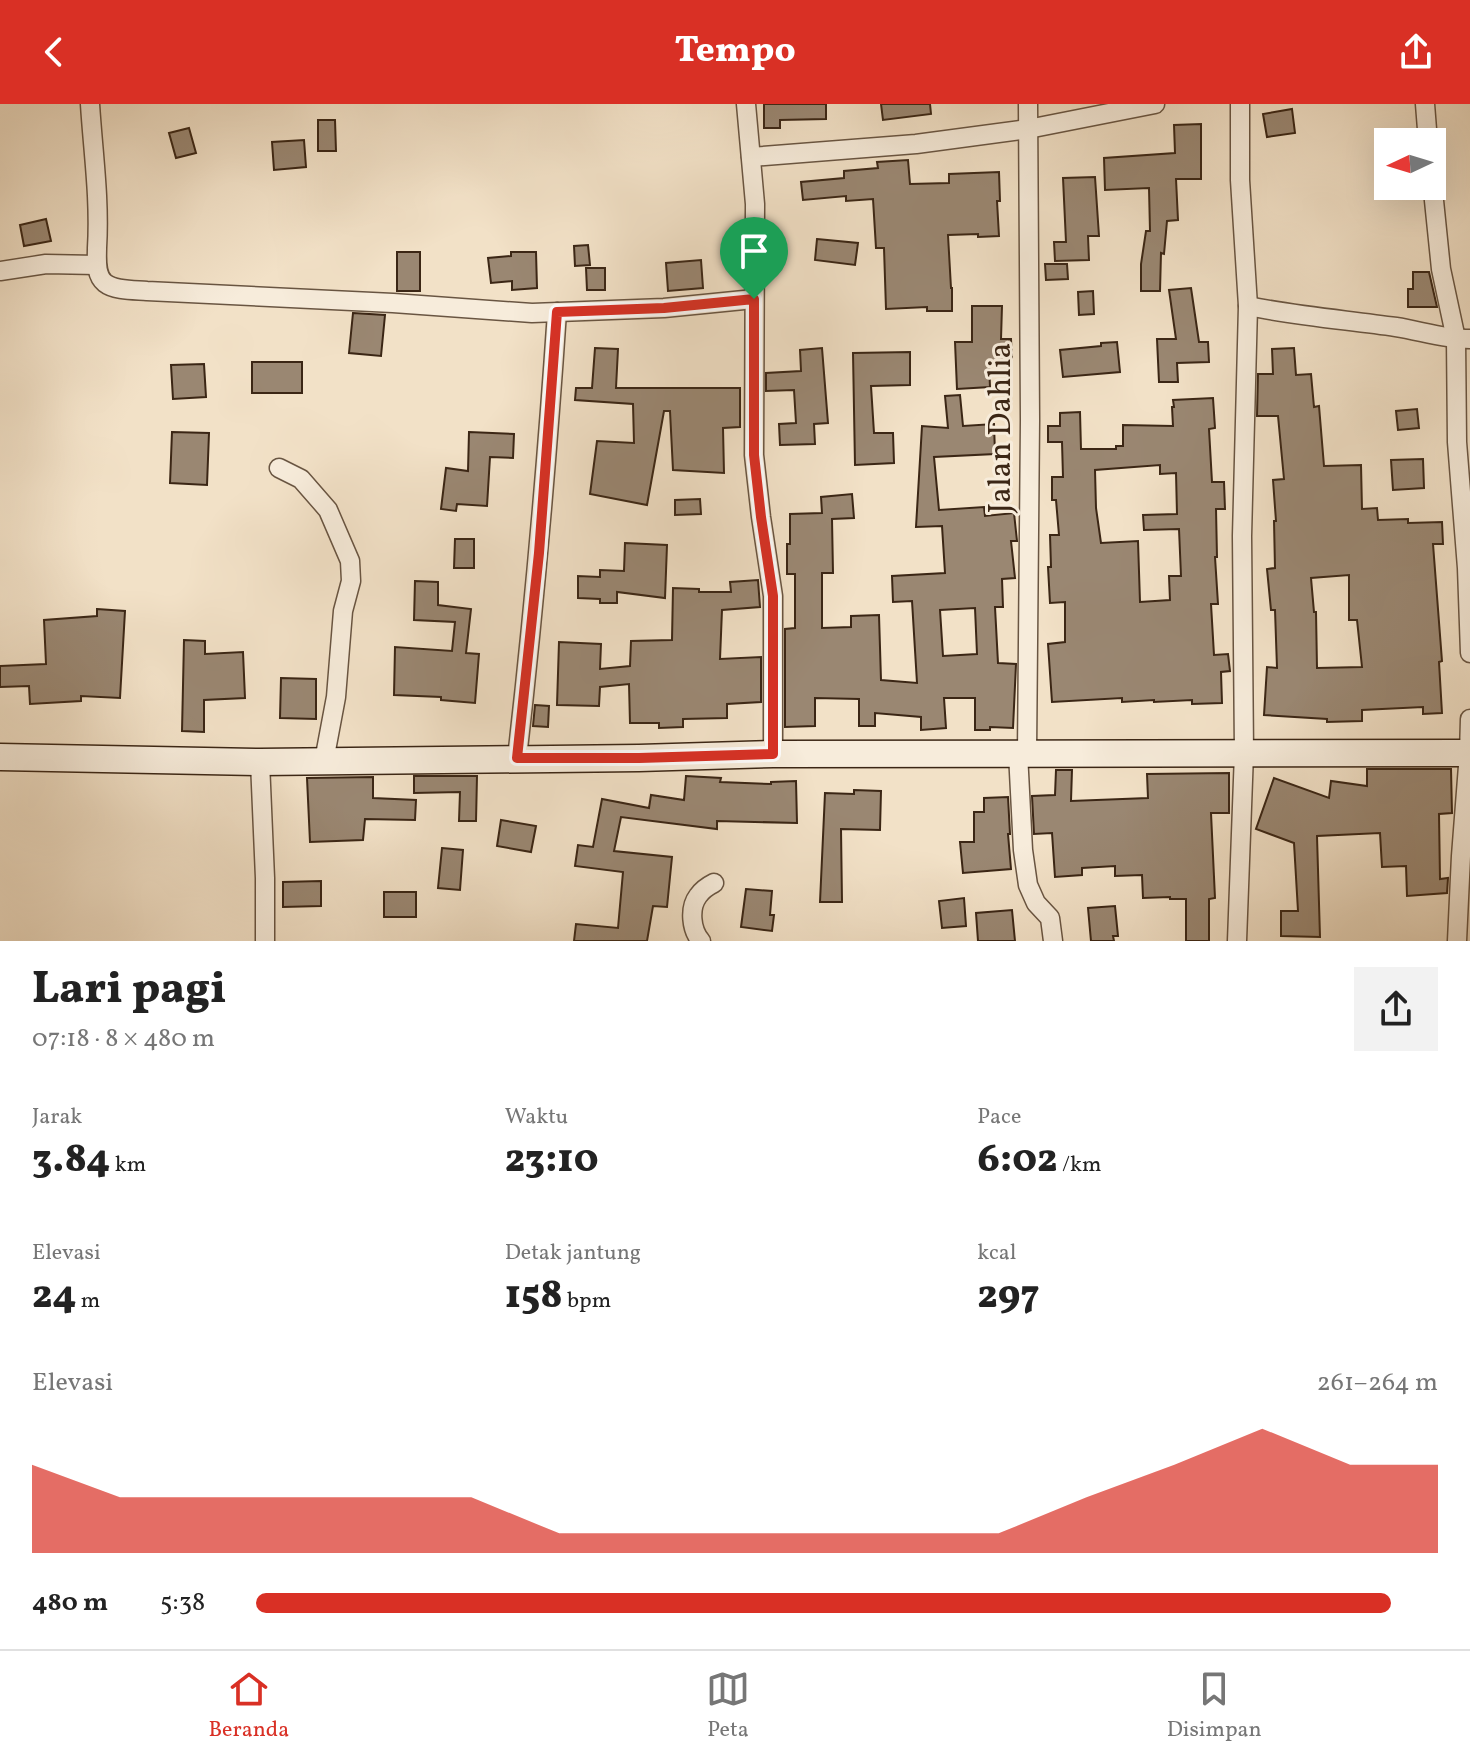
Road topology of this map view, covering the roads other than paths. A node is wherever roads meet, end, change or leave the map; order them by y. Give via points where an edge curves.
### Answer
1 (90, 104) edge
2 (746, 104) edge
3 (1028, 104) edge
4 (1155, 104) edge
5 (1240, 104) edge
6 (1425, 104) edge
7 (1427, 128) edge
8 (1028, 129) junction
9 (751, 157) junction
10 (1434, 200) edge
11 (97, 265) junction
12 (0, 271) edge
13 (754, 299) junction
14 (1248, 306) junction
15 (557, 312) junction
16 (1463, 339) edge
17 (279, 468) dead end
18 (1470, 653) edge
19 (1470, 719) edge
20 (1022, 753) junction
21 (1244, 753) junction
22 (1470, 753) edge
23 (773, 754) junction
24 (0, 757) edge
25 (517, 758) junction
26 (324, 761) junction
27 (260, 762) junction
28 (714, 883) dead end
29 (265, 941) edge
30 (701, 941) edge
31 (1053, 941) edge
32 (1237, 941) edge
33 (1457, 941) edge

1 - 11 street
2 - 9 street
3 - 8 street, Jalan Dahlia
4 - 8 street
5 - 14 street
6 - 7 street
8 - 9 street
8 - 20 street, Jalan Dahlia via 1030,420
9 - 13 street
10 - 16 street via 1441,269
11 - 12 street via 46,264
11 - 15 street via 99,276 115,288
13 - 15 street
13 - 23 street via 754,455 773,596
14 - 16 street
14 - 21 street
15 - 25 street via 544,502
16 - 18 street via 1457,442
17 - 26 street via 301,479 328,510 350,561
19 - 22 street
20 - 21 main road
20 - 23 main road
20 - 31 street, Jalan Dahlia via 1028,885 1050,918
21 - 22 main road
21 - 32 street
22 - 33 street
23 - 25 main road
24 - 27 main road
25 - 26 main road
26 - 27 main road
27 - 29 street
28 - 30 street via 695,901 694,930

